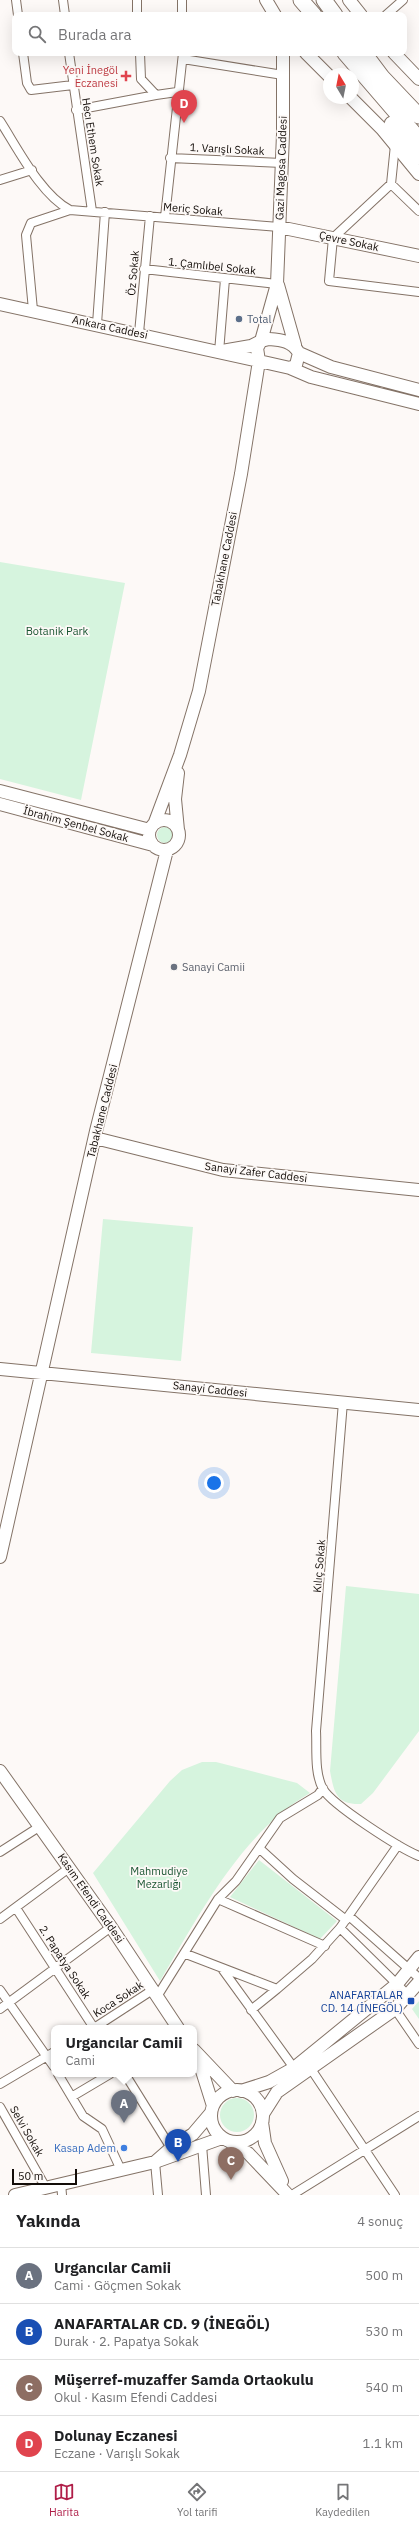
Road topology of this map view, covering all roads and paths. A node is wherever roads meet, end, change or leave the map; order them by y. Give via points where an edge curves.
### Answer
1 (16, 0) edge
2 (63, 0) edge
3 (137, 0) edge
4 (182, 0) edge
5 (266, 0) edge
6 (302, 0) edge
7 (324, 0) edge
8 (349, 0) edge
9 (402, 0) edge
10 (18, 12) edge
11 (65, 12) edge
12 (137, 12) edge
13 (182, 12) edge
14 (273, 12) edge
15 (312, 12) edge
16 (333, 12) edge
17 (358, 12) edge
18 (389, 12) edge
19 (23, 56) edge
20 (70, 56) edge
21 (140, 56) edge
22 (183, 56) edge
23 (282, 56) edge
24 (309, 56) edge
25 (348, 56) edge
26 (366, 56) edge
27 (370, 56) edge
28 (397, 56) edge
29 (323, 70) edge
30 (283, 75) junction
31 (419, 79) edge
32 (73, 86) junction
33 (374, 87) junction
34 (178, 92) junction
35 (156, 96) junction
36 (419, 102) edge
37 (357, 104) edge
38 (76, 110) junction
39 (419, 116) edge
40 (0, 121) edge
41 (419, 138) edge
42 (395, 145) junction
43 (419, 157) edge
44 (170, 158) junction
45 (282, 163) junction
46 (32, 170) junction
47 (419, 174) edge
48 (0, 180) edge
49 (391, 184) junction
50 (70, 210) junction
51 (92, 211) junction
52 (419, 211) edge
53 (105, 212) junction
54 (150, 216) junction
55 (165, 217) junction
56 (279, 227) junction
57 (333, 238) junction
58 (419, 256) edge
59 (144, 269) junction
60 (225, 279) junction
61 (277, 284) junction
62 (419, 292) edge
63 (0, 304) edge
64 (33, 310) junction
65 (97, 324) junction
66 (138, 333) junction
67 (261, 341) junction
68 (297, 349) junction
69 (219, 352) junction
70 (259, 361) junction
71 (290, 368) junction
72 (419, 390) edge
73 (419, 404) edge
74 (180, 756) junction
75 (0, 791) edge
76 (0, 804) edge
77 (152, 826) junction
78 (179, 832) junction
79 (153, 845) junction
80 (167, 850) junction
81 (95, 1138) junction
82 (419, 1190) edge
83 (0, 1369) edge
84 (42, 1373) junction
85 (343, 1402) junction
86 (419, 1410) edge
87 (0, 1557) edge
88 (0, 1771) edge
89 (323, 1788) junction
90 (40, 1827) junction
91 (398, 1845) junction
92 (259, 1848) junction
93 (0, 1852) edge
94 (419, 1856) edge
95 (69, 1868) junction
96 (218, 1899) junction
97 (16, 1908) junction
98 (348, 1918) junction
99 (0, 1919) edge
100 (111, 1927) junction
101 (340, 1928) junction
102 (325, 1946) junction
103 (186, 1954) junction
104 (419, 1957) edge
105 (57, 1967) junction
106 (223, 1970) junction
107 (414, 1974) edge
108 (419, 1982) edge
109 (397, 1984) junction
110 (277, 1989) junction
111 (0, 1990) edge
112 (156, 1992) junction
113 (408, 1995) junction
114 (9, 2002) junction
115 (0, 2009) edge
116 (395, 2009) junction
117 (252, 2010) junction
118 (92, 2025) edge
119 (99, 2025) edge
120 (176, 2025) edge
121 (419, 2044) edge
122 (197, 2053) edge
123 (51, 2054) edge
124 (197, 2062) edge
125 (294, 2068) junction
126 (310, 2069) junction
127 (60, 2077) edge
128 (105, 2077) edge
129 (127, 2077) edge
130 (0, 2084) edge
131 (237, 2091) junction
132 (73, 2096) junction
133 (0, 2107) edge
134 (211, 2110) junction
135 (419, 2116) edge
136 (262, 2118) junction
137 (226, 2140) junction
138 (202, 2145) junction
139 (171, 2148) junction
140 (366, 2151) junction
141 (155, 2162) junction
142 (121, 2170) junction
143 (46, 2188) junction
144 (62, 2189) edge
145 (16, 2195) edge
146 (158, 2195) edge
147 (206, 2195) edge
148 (288, 2195) edge
149 (292, 2195) edge
150 (395, 2195) edge

1 - 10 street
2 - 11 street
3 - 12 street
4 - 13 street
5 - 14 street
6 - 15 highway
7 - 16 highway
8 - 17 street
9 - 18 street
19 - 32 street via 27,83 31,90
20 - 32 street, Hecı Ethem Sokak
21 - 35 street via 141,79
22 - 30 street
22 - 34 street
23 - 30 street, Gazi Magosa Caddesi
24 - 29 street
25 - 33 highway
26 - 39 highway
27 - 36 highway
28 - 31 street
30 - 45 street, Gazi Magosa Caddesi
32 - 38 street, Hecı Ethem Sokak
33 - 41 highway
33 - 43 highway via 389,121
34 - 35 street
34 - 44 street
35 - 38 street
37 - 42 street
38 - 51 street, Hecı Ethem Sokak
40 - 46 street
42 - 47 street
42 - 49 street
44 - 45 street, 1. Varışlı Sokak
44 - 55 street
45 - 56 street, Gazi Magosa Caddesi
46 - 48 street
46 - 50 street via 57,203
49 - 52 street
49 - 57 street
50 - 51 street, Meriç Sokak
50 - 64 street via 31,223 26,235
51 - 53 street, Meriç Sokak
53 - 54 street, Meriç Sokak
53 - 65 street
54 - 55 street, Meriç Sokak
54 - 59 street, Öz Sokak
55 - 56 street, Meriç Sokak
56 - 57 street, Çevre Sokak
56 - 61 street, Gazi Magosa Caddesi
57 - 58 street, Çevre Sokak
57 - 62 street via 329,281
59 - 60 street, 1. Çamlıbel Sokak
59 - 66 street, Öz Sokak
60 - 61 street, 1. Çamlıbel Sokak
60 - 69 street
61 - 67 street, Tabakhane Caddesi
61 - 68 street
63 - 64 street, Ankara Caddesi
64 - 65 street, Ankara Caddesi
65 - 66 street, Ankara Caddesi
66 - 69 street, Ankara Caddesi
67 - 68 street via 277,340
67 - 69 street via 251,346
67 - 70 street, Tabakhane Caddesi via 257,348
68 - 71 street via 296,365
68 - 72 street via 331,367
69 - 70 street, Ankara Caddesi
70 - 71 street, Ankara Caddesi
70 - 74 street, Tabakhane Caddesi via 241,474 199,691
71 - 73 street via 318,379
74 - 77 street
74 - 78 street via 175,799
75 - 77 street, İbrahim Şenbel Sokak
76 - 79 street, İbrahim Şenbel Sokak
77 - 78 street via 170,821
77 - 79 street
78 - 80 street via 178,841
79 - 80 street
80 - 81 street, Tabakhane Caddesi
81 - 82 street, Sanayi Zafer Caddesi via 223,1170
81 - 84 street, Tabakhane Caddesi
83 - 84 street, Sanayi Caddesi
84 - 85 street, Sanayi Caddesi
84 - 87 street, Tabakhane Caddesi
85 - 86 street, Sanayi Caddesi
85 - 89 street, Kılıç Sokak via 316,1731 318,1765
88 - 90 street, Kasım Efendi Caddesi
89 - 91 street via 332,1799
89 - 92 street via 318,1794 280,1818
90 - 93 street
90 - 95 street, Kasım Efendi Caddesi
91 - 94 street
91 - 98 street
92 - 96 street via 236,1881
92 - 98 street via 287,1874
95 - 97 street
95 - 100 street, Kasım Efendi Caddesi
96 - 102 street
96 - 103 street
97 - 99 street
97 - 105 street, 2. Papatya Sokak
98 - 101 street
98 - 107 street
100 - 105 street
100 - 112 street, Kasım Efendi Caddesi
101 - 102 street
101 - 109 street
102 - 110 street
103 - 106 street
103 - 112 street
104 - 107 street
105 - 114 street
105 - 118 street, 2. Papatya Sokak
106 - 110 street
106 - 117 street
107 - 109 street
108 - 113 street
109 - 113 street
109 - 125 street
110 - 117 street
111 - 114 street
112 - 119 street, Koca Sokak
112 - 120 street, Kasım Efendi Caddesi
113 - 116 street
114 - 115 street
114 - 123 street
116 - 121 street
116 - 126 street
117 - 125 street
122 - 131 street
123 - 130 street
124 - 134 street via 202,2070
125 - 131 street via 269,2082
126 - 136 street via 277,2092
126 - 140 street
127 - 132 street
128 - 132 street
129 - 139 street
131 - 134 street via 218,2098
131 - 136 street via 256,2099
132 - 142 street via 83,2116 102,2129
133 - 143 street, Selvi Sokak
134 - 137 street via 211,2124
134 - 139 street via 193,2134
135 - 140 street
136 - 137 street via 254,2136 247,2140
136 - 148 street via 262,2133 269,2155
137 - 138 street
137 - 148 street via 248,2153
138 - 141 street
138 - 147 street
139 - 141 street
140 - 149 street
140 - 150 street
141 - 142 street
141 - 146 street
142 - 144 street
143 - 144 street
143 - 145 street

